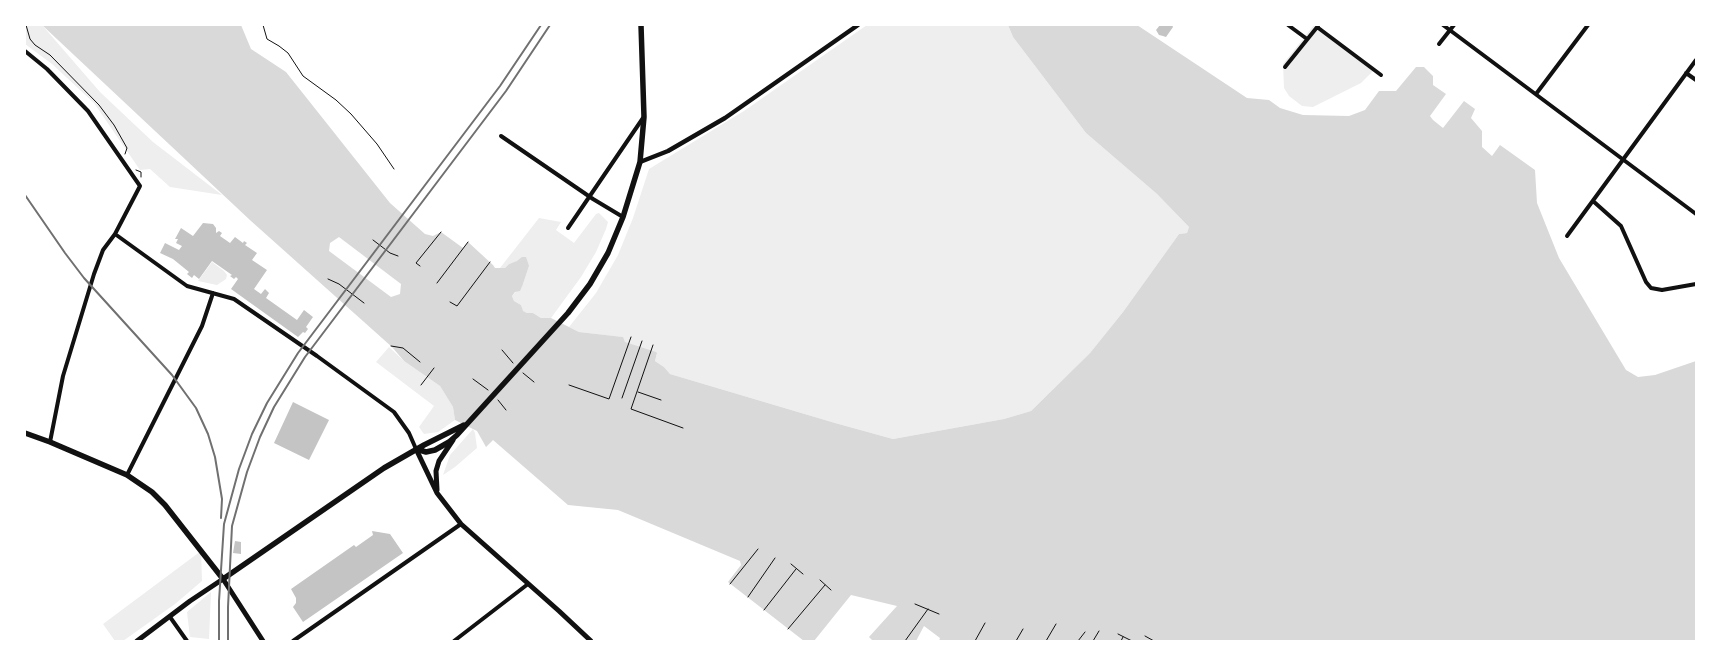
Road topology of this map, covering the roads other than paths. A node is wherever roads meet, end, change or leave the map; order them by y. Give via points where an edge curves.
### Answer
1 (641, 25) edge
2 (858, 25) edge
3 (1288, 25) edge
4 (1443, 25) edge
5 (1454, 25) edge
6 (1588, 25) edge
7 (1318, 26) edge
8 (1450, 30) junction
9 (1307, 39) junction
10 (1439, 44) dead end
11 (25, 51) edge
12 (1696, 60) edge
13 (1285, 67) dead end
14 (1686, 73) junction
15 (1381, 75) dead end
16 (1696, 80) edge
17 (1536, 94) junction
18 (644, 116) junction
19 (502, 136) dead end
20 (1622, 159) junction
21 (640, 162) junction
22 (590, 197) junction
23 (1592, 201) junction
24 (1696, 214) edge
25 (623, 217) junction
26 (568, 228) dead end
27 (115, 234) junction
28 (1567, 236) dead end
29 (1696, 284) edge
30 (213, 292) junction
31 (464, 425) junction
32 (25, 433) edge
33 (457, 435) junction
34 (50, 442) junction
35 (416, 449) junction
36 (127, 475) junction
37 (437, 492) junction
38 (461, 524) junction
39 (223, 580) junction
40 (528, 584) junction
41 (170, 616) junction
42 (137, 641) edge
43 (187, 641) edge
44 (263, 641) edge
45 (293, 641) edge
46 (455, 641) edge
47 (591, 641) edge

1 - 18 main road
2 - 21 street via 725,118 668,151
3 - 9 street
4 - 8 street
5 - 8 street
6 - 17 street
7 - 9 street
7 - 15 street
8 - 10 street
8 - 17 street
9 - 13 street
11 - 27 street via 88,111 140,186
12 - 14 street
14 - 16 street
14 - 20 street
17 - 20 street
18 - 21 main road
18 - 22 street
19 - 22 street
20 - 23 street
20 - 24 street
21 - 25 main road
22 - 25 street
22 - 26 street
23 - 28 street
23 - 29 street via 1620,226 1651,288 1662,290
25 - 31 main road via 608,253 568,313
27 - 30 street via 187,286
27 - 34 street via 103,250 94,274 63,376
30 - 35 street via 234,299 394,412
30 - 36 street via 198,334
31 - 33 main road
31 - 35 main road
32 - 34 main road
33 - 35 main road via 435,450
33 - 37 main road via 438,462
34 - 36 main road
35 - 37 main road
35 - 39 main road
36 - 39 main road via 152,492 165,506
37 - 38 main road
38 - 40 main road
38 - 45 street
39 - 41 main road
39 - 44 main road
40 - 46 street
40 - 47 main road
41 - 42 main road
41 - 43 street

